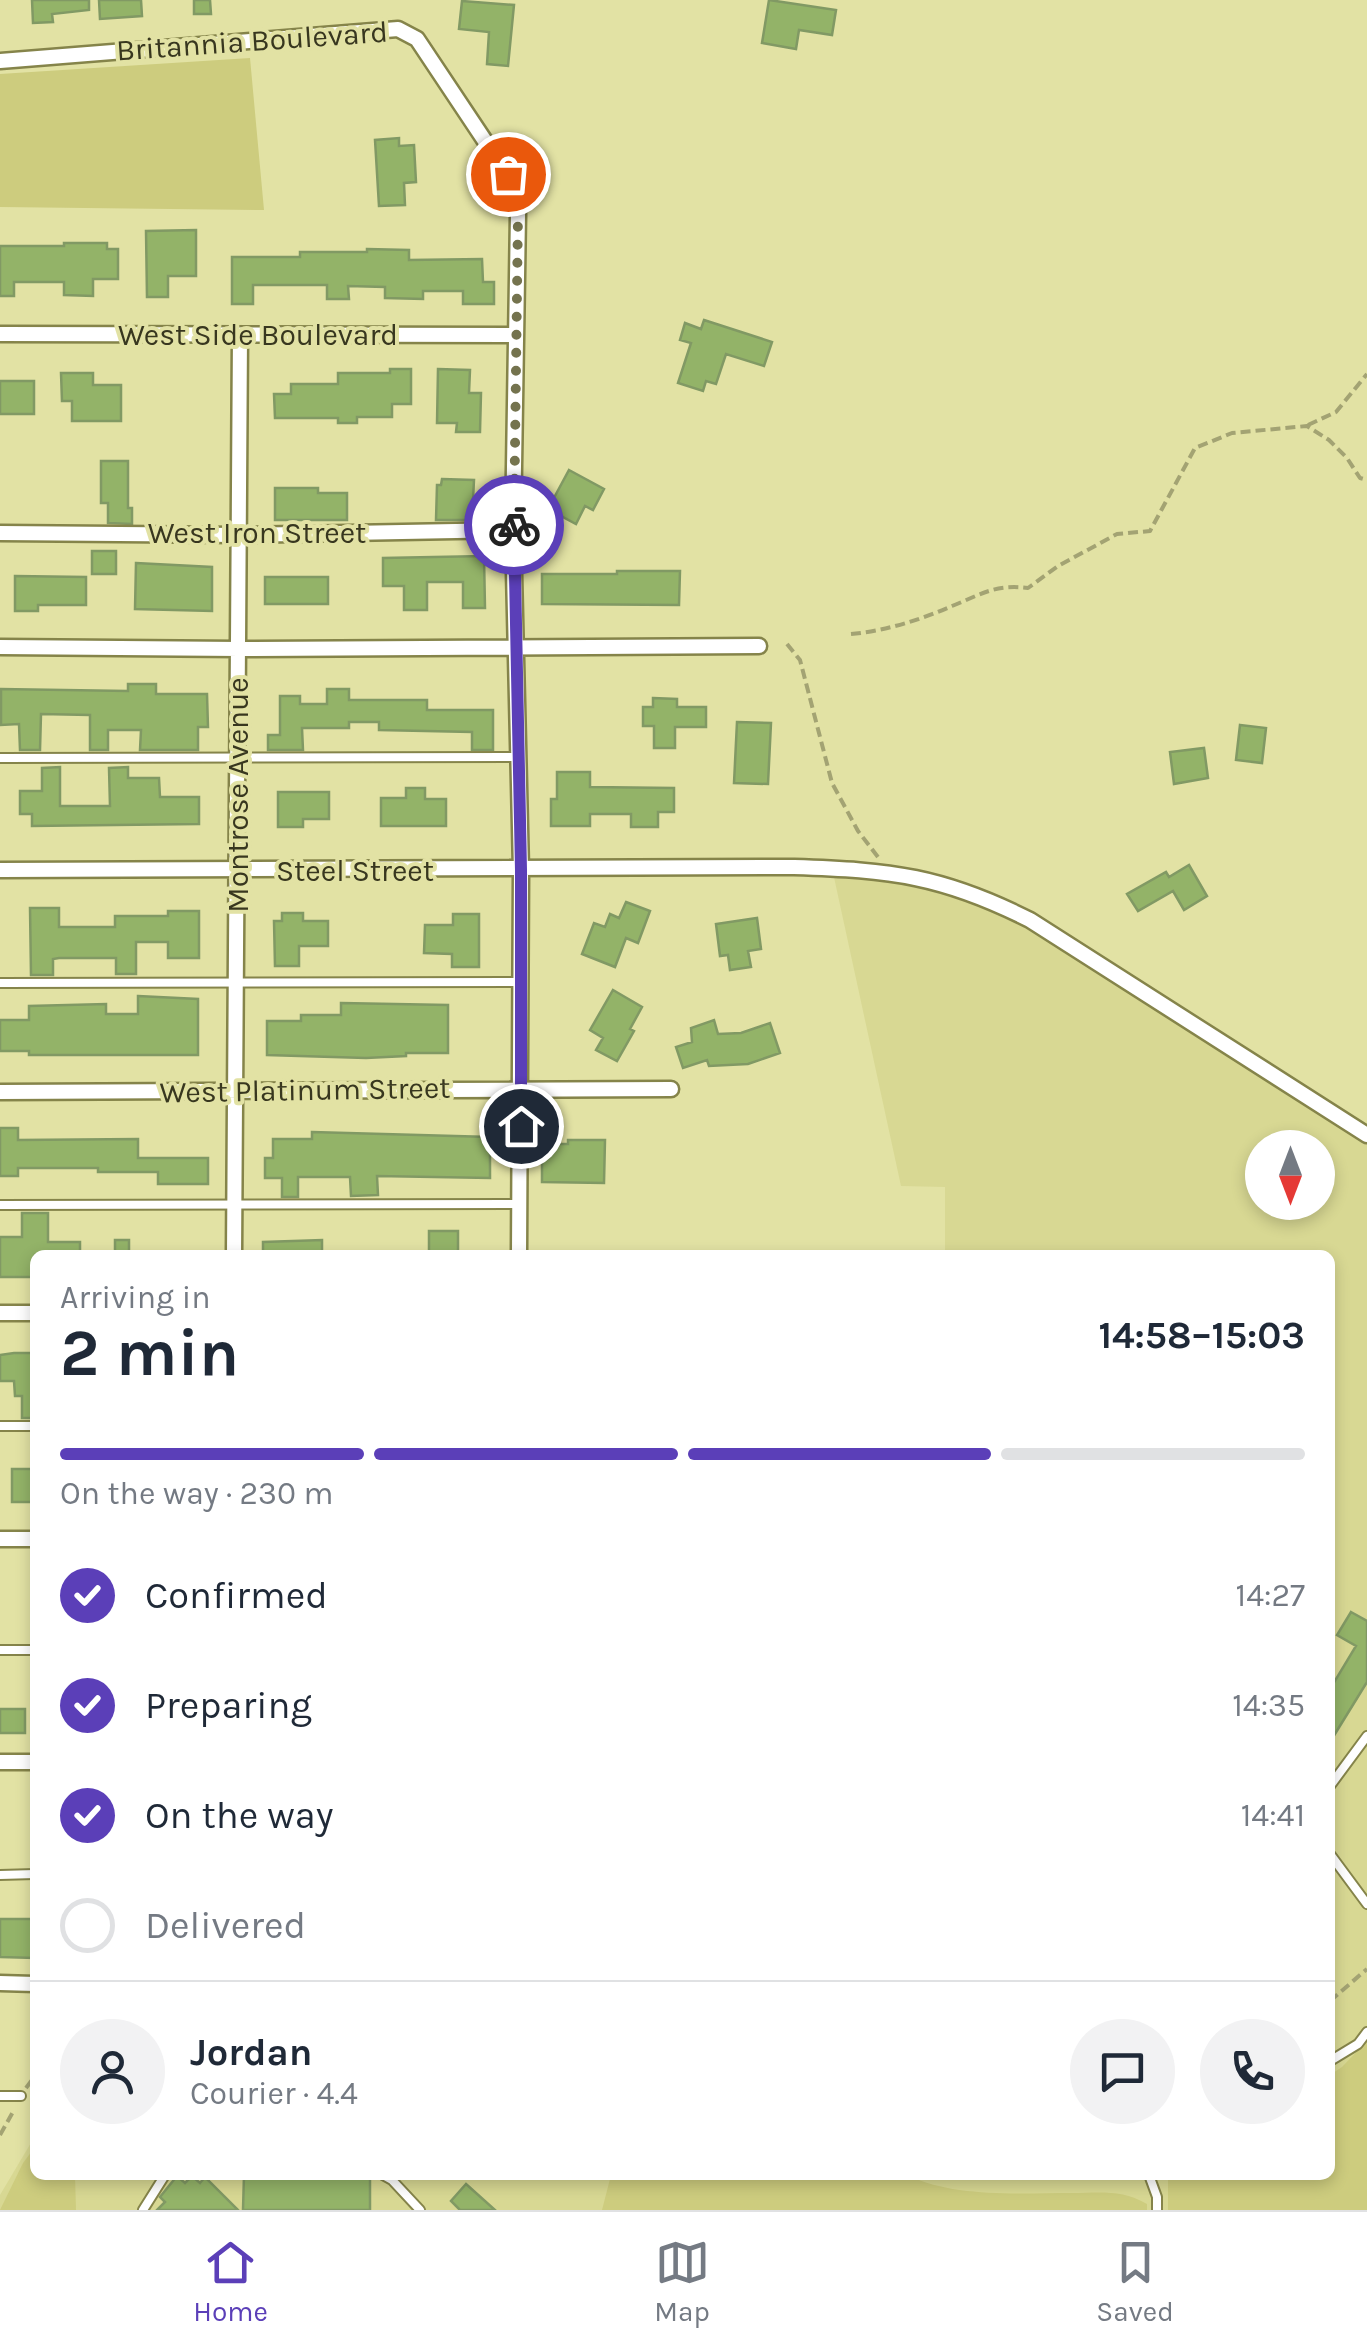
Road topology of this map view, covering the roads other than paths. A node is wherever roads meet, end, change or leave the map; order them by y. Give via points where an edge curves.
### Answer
1 (0, 61) edge
2 (0, 334) edge
3 (240, 335) junction
4 (516, 335) junction
5 (514, 530) junction
6 (0, 533) edge
7 (238, 535) junction
8 (759, 646) dead end
9 (0, 647) edge
10 (517, 647) junction
11 (239, 650) junction
12 (519, 757) junction
13 (0, 758) edge
14 (238, 759) junction
15 (0, 870) edge
16 (521, 870) junction
17 (237, 871) junction
18 (236, 982) junction
19 (521, 982) junction
20 (0, 983) edge
21 (522, 1087) junction
22 (671, 1089) dead end
23 (0, 1092) edge
24 (236, 1092) junction
25 (1364, 1135) edge
26 (520, 1204) junction
27 (0, 1205) edge
28 (234, 1205) junction
29 (234, 1250) edge
30 (518, 1250) edge
31 (0, 1312) edge
32 (30, 1312) edge
33 (0, 1426) edge
34 (30, 1426) edge
35 (0, 1539) edge
36 (30, 1539) edge
37 (0, 1650) edge
38 (30, 1650) edge
39 (1367, 1736) edge
40 (0, 1762) edge
41 (30, 1762) edge
42 (1335, 1779) edge
43 (1335, 1861) edge
44 (0, 1874) edge
45 (30, 1874) edge
46 (1367, 1904) edge
47 (0, 1984) edge
48 (30, 1984) edge
49 (1367, 2032) edge
50 (1335, 2058) edge
51 (0, 2096) edge
52 (21, 2096) dead end
53 (162, 2180) edge
54 (392, 2180) edge
55 (1152, 2180) edge
56 (142, 2210) edge
57 (420, 2210) edge
58 (1157, 2210) edge

1 - 4 street, Britannia Boulevard via 408,31 513,188
2 - 3 street, West Side Boulevard
3 - 4 street, West Side Boulevard
3 - 7 street, Montrose Avenue
4 - 5 street
5 - 7 street, West Iron Street
5 - 10 street
6 - 7 street, West Iron Street
7 - 11 street, Montrose Avenue
8 - 10 street
9 - 11 street
10 - 11 street
10 - 12 street
11 - 14 street, Montrose Avenue
12 - 14 lane
12 - 16 street
13 - 14 lane
14 - 17 street, Montrose Avenue
15 - 17 street, Steel Street
16 - 17 street, Steel Street
16 - 19 street
16 - 25 street, Steel Street via 710,868 926,878 1030,920
17 - 18 street, Montrose Avenue
18 - 19 lane
18 - 20 lane
18 - 24 street, Montrose Avenue
19 - 21 street
21 - 22 street, West Platinum Street
21 - 24 street, West Platinum Street
21 - 26 street
23 - 24 street, West Platinum Street
24 - 28 street, Montrose Avenue
26 - 28 lane
26 - 30 street
27 - 28 lane
28 - 29 street, Montrose Avenue
31 - 32 street
33 - 34 lane
35 - 36 street
37 - 38 lane
39 - 42 lane
40 - 41 street
43 - 46 lane
44 - 45 lane
47 - 48 street
49 - 50 lane
51 - 52 lane
53 - 56 lane
54 - 57 lane
55 - 58 lane

